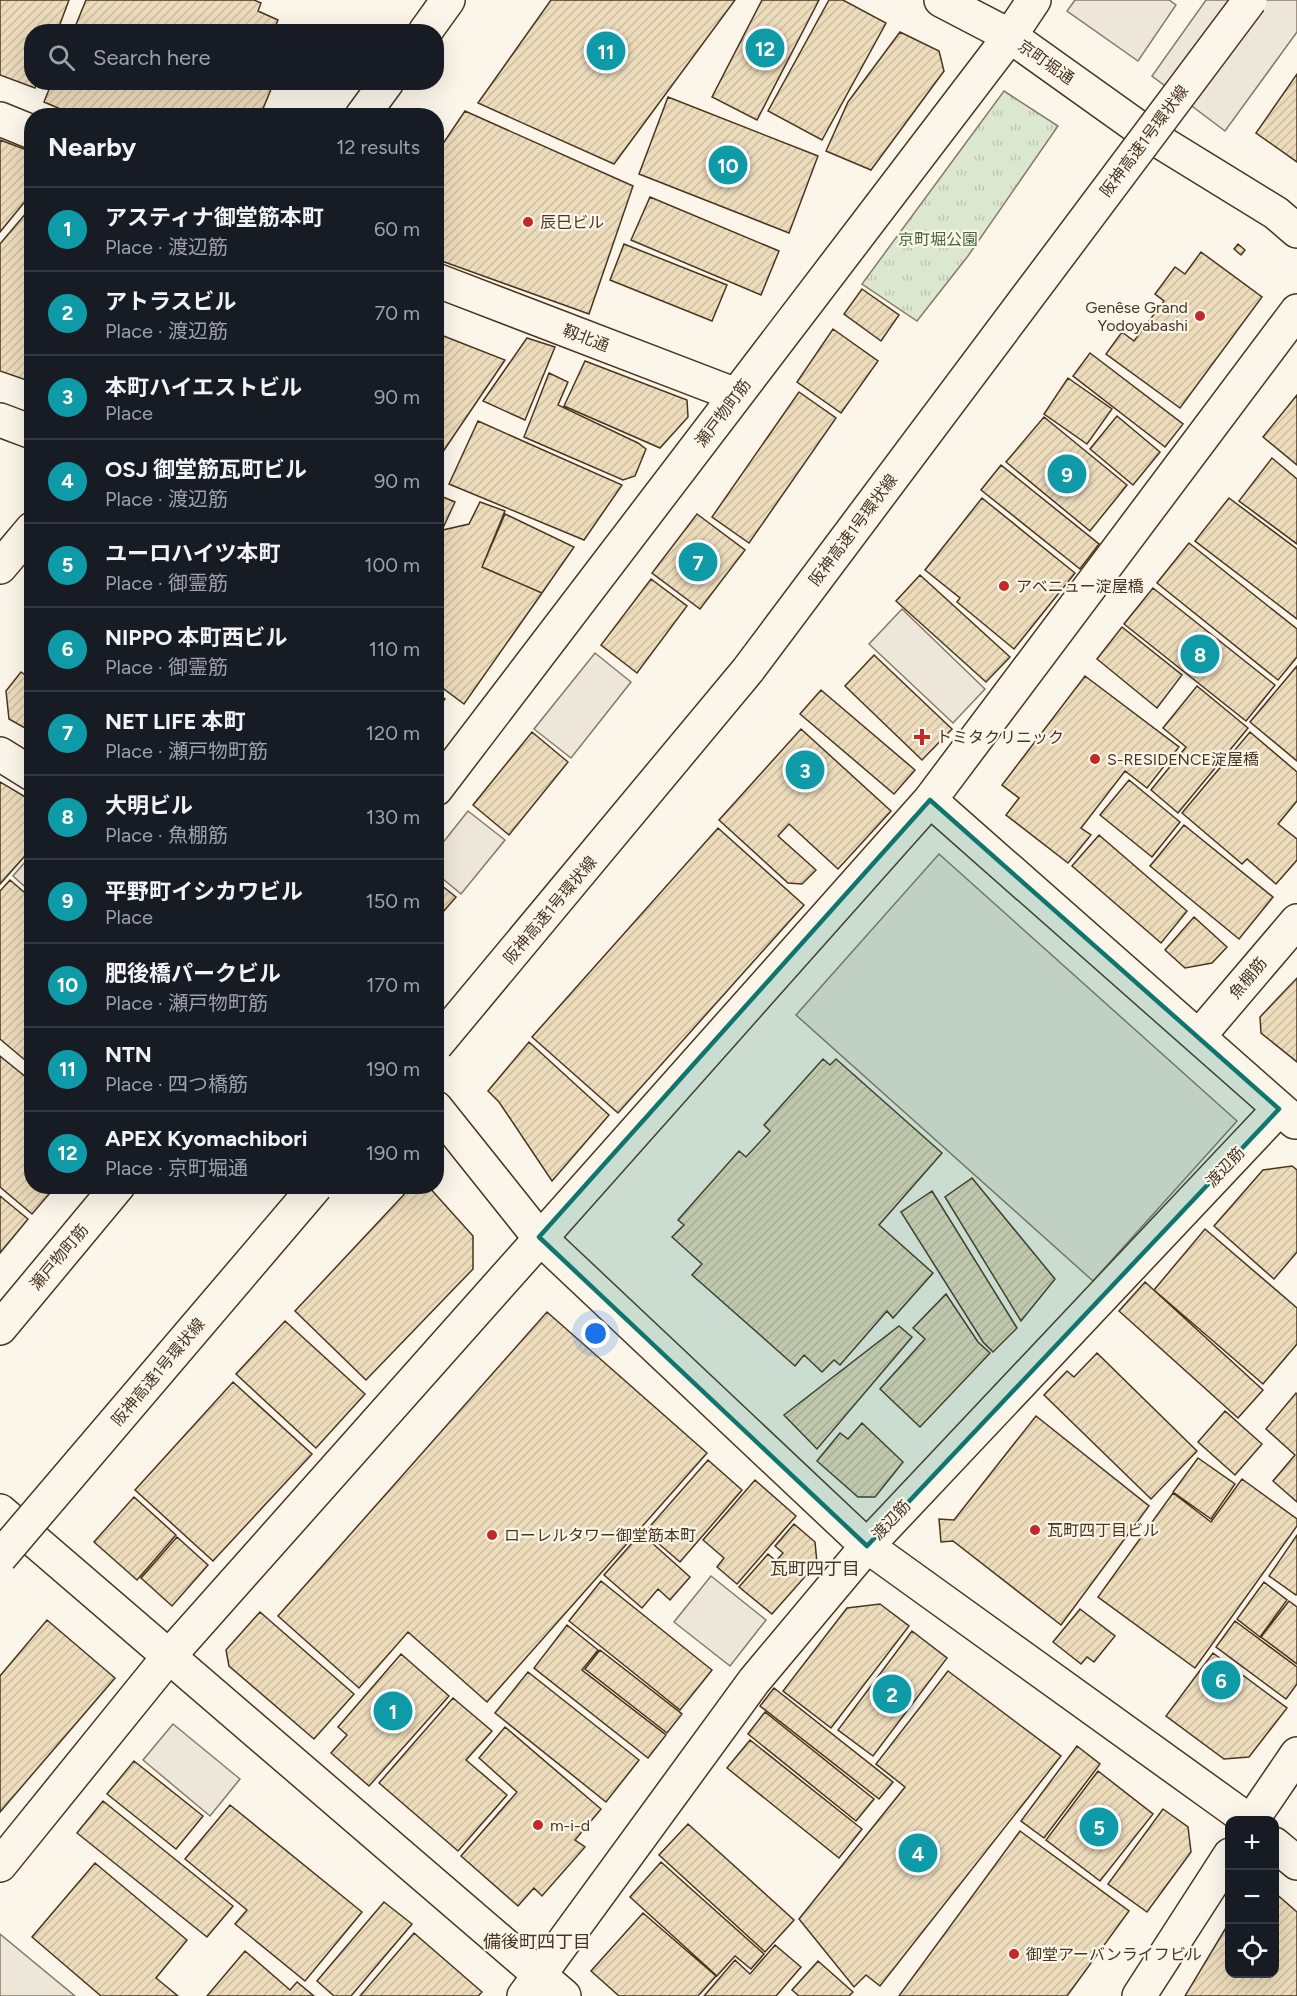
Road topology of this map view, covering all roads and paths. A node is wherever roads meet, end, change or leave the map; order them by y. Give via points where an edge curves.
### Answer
1 (448, 0) edge
2 (941, 0) edge
3 (1034, 0) edge
4 (1250, 0) edge
5 (431, 24) edge
6 (1010, 36) junction
7 (381, 90) edge
8 (369, 108) edge
9 (0, 119) edge
10 (24, 129) edge
11 (1297, 231) edge
12 (444, 283) edge
13 (1297, 311) edge
14 (736, 395) junction
15 (0, 420) edge
16 (24, 429) edge
17 (24, 538) edge
18 (0, 567) edge
19 (0, 754) edge
20 (24, 769) edge
21 (444, 778) edge
22 (930, 800) junction
23 (1297, 921) edge
24 (444, 1035) edge
25 (1199, 1036) junction
26 (1288, 1117) edge
27 (444, 1118) edge
28 (111, 1194) edge
29 (309, 1194) edge
30 (539, 1237) junction
31 (0, 1328) edge
32 (0, 1511) edge
33 (867, 1546) junction
34 (0, 1557) edge
35 (170, 1655) junction
36 (1297, 1754) edge
37 (1243, 1816) edge
38 (1254, 1816) edge
39 (1279, 1847) edge
40 (1225, 1863) edge
41 (1297, 1863) edge
42 (0, 1865) edge
43 (543, 1989) edge
44 (1139, 1996) edge

1 - 5 main road
2 - 6 main road, 京町堀通
3 - 6 main road, 瀬戸物町筋
4 - 24 main road, 阪神高速1号環状線, bridge via 748,670
6 - 11 main road, 京町堀通 via 1146,133 1276,213
6 - 14 main road, 瀬戸物町筋
7 - 8 main road
9 - 10 main road
12 - 14 main road, 靱北通
13 - 22 main road
14 - 21 main road, 瀬戸物町筋
15 - 16 main road
17 - 18 main road
19 - 20 main road
22 - 25 main road
22 - 30 main road
23 - 25 main road, 魚棚筋
25 - 26 main road
26 - 33 main road, 渡辺筋
27 - 30 main road
28 - 31 main road, 瀬戸物町筋
29 - 34 main road, 阪神高速1号環状線, bridge
30 - 33 main road
30 - 35 main road
32 - 35 main road
33 - 37 main road
33 - 43 main road, 渡辺筋 via 754,1681
35 - 42 main road
35 - 43 main road
36 - 38 main road
39 - 41 main road
40 - 44 main road

